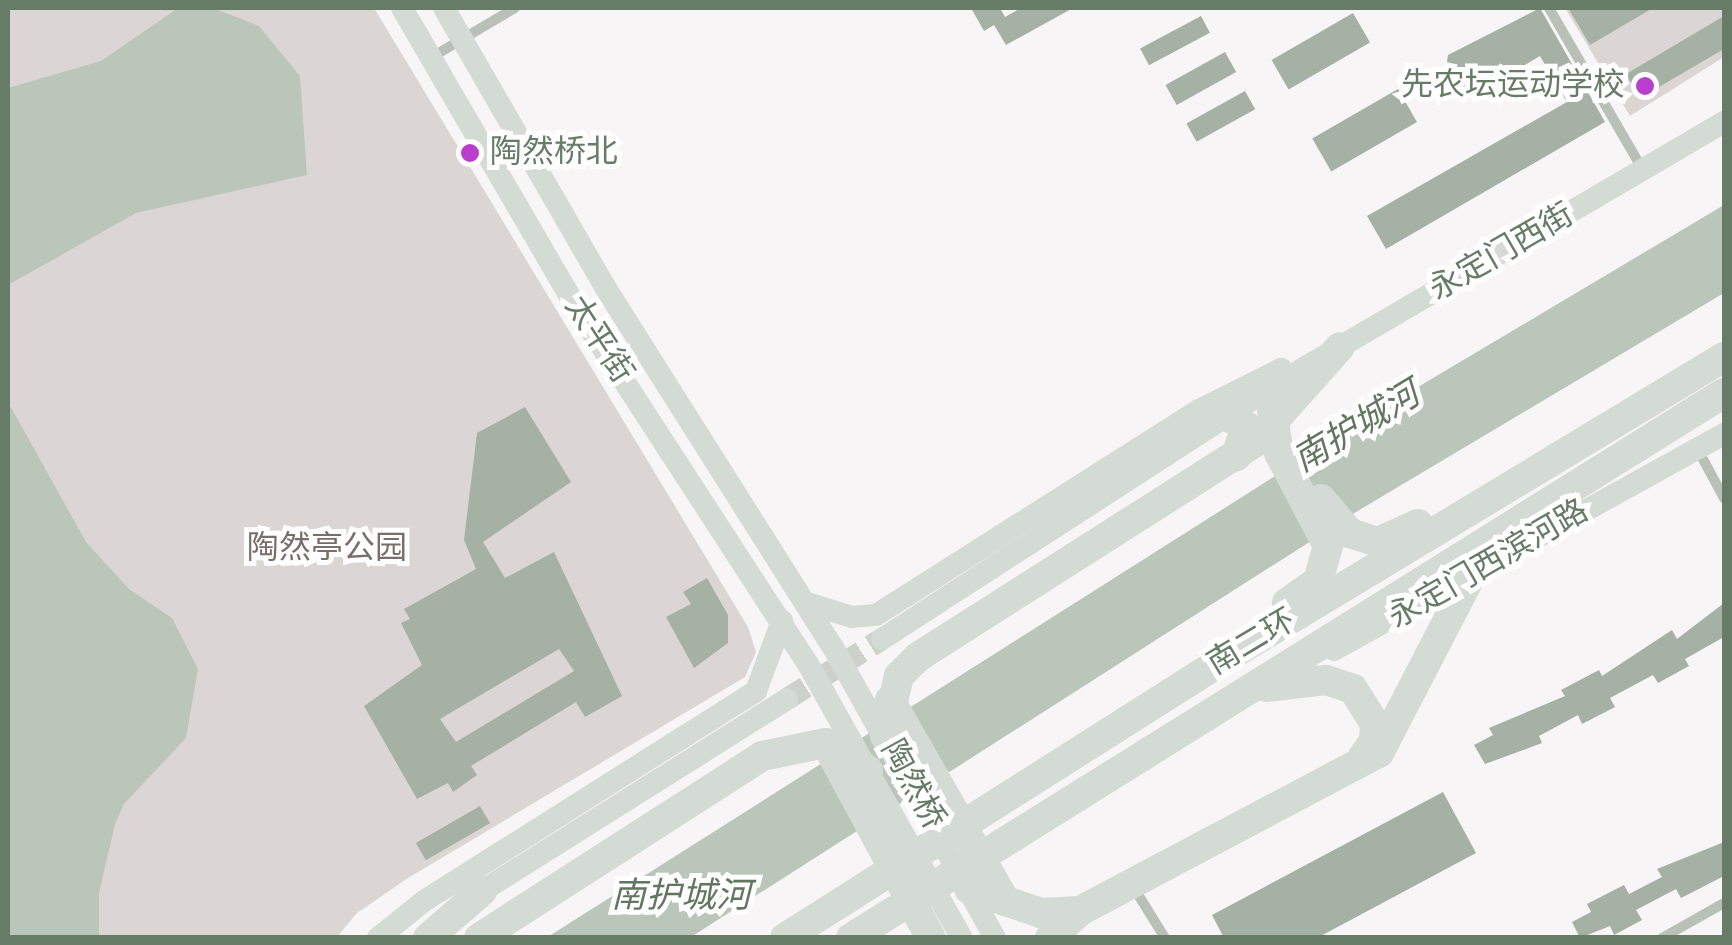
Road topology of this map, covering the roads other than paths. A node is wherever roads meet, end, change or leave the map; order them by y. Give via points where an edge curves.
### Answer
1 (402, 8) edge
2 (444, 8) edge
3 (515, 8) edge
4 (1550, 8) edge
5 (462, 40) junction
6 (431, 58) junction
7 (1724, 122) edge
8 (1643, 170) junction
9 (1340, 347) junction
10 (1724, 358) edge
11 (1287, 389) junction
12 (1724, 393) edge
13 (1228, 416) junction
14 (1273, 420) junction
15 (1724, 434) edge
16 (1698, 450) junction
17 (1284, 453) junction
18 (1236, 456) junction
19 (1512, 486) junction
20 (1724, 498) edge
21 (1339, 540) junction
22 (1475, 568) junction
23 (807, 604) junction
24 (782, 621) junction
25 (882, 639) tunnel mouth
26 (833, 646) joint
27 (1226, 658) junction
28 (808, 664) joint
29 (1250, 690) junction
30 (787, 700) tunnel mouth
31 (890, 700) junction
32 (885, 736) junction
33 (826, 743) junction
34 (868, 770) junction
35 (1351, 772) junction
36 (1132, 885) junction
37 (482, 891) junction
38 (956, 897) junction
39 (1724, 902) edge
40 (1080, 910) junction
41 (996, 921) edge
42 (378, 938) edge
43 (408, 938) edge
44 (428, 938) edge
45 (479, 938) edge
46 (785, 938) edge
47 (851, 938) edge
48 (934, 938) edge
49 (962, 938) edge
50 (1050, 938) edge
51 (1165, 938) edge
52 (1662, 938) edge

1 - 6 main road, 太平街
2 - 5 main road, 太平街
3 - 5 street
4 - 8 street
5 - 6 street
5 - 23 main road, 太平街 via 605,287
6 - 24 main road, 太平街 via 574,304
7 - 8 main road, 永定门西街
8 - 9 main road, 永定门西街
9 - 11 highway
9 - 23 main road, 永定门西街 via 1199,410 876,615 852,617
10 - 19 highway, 南二环
11 - 13 main road
11 - 14 highway
11 - 17 highway
12 - 29 highway, 南二环
13 - 18 highway via 1246,426
13 - 25 main road
14 - 17 highway
14 - 18 highway
15 - 16 main road, 永定门西滨河路
16 - 20 street
16 - 22 main road, 永定门西滨河路
17 - 18 highway
17 - 21 highway
18 - 31 highway via 918,656
19 - 21 highway via 1468,493 1378,542
19 - 27 highway, 南二环
21 - 27 highway via 1318,581 1253,624
22 - 29 main road, 永定门西滨河路 via 1352,642
22 - 35 highway via 1395,732
23 - 26 main road, 太平街
24 - 28 main road, 太平街
24 - 42 main road via 756,691 424,901
26 - 32 main road, 陶然桥
27 - 46 highway, 南二环
28 - 34 main road, 陶然桥
29 - 35 highway via 1326,680 1352,689 1375,724 1374,741
29 - 47 highway, 南二环
30 - 37 main road
31 - 32 highway
31 - 41 highway
32 - 38 main road, 陶然桥
33 - 34 highway
33 - 45 highway via 762,756
33 - 48 highway
34 - 38 main road, 陶然桥
35 - 36 highway
36 - 40 highway
36 - 51 street
37 - 43 main road
37 - 44 highway
38 - 41 highway
38 - 48 highway
38 - 49 main road, 陶然桥
39 - 52 street
40 - 41 highway
40 - 50 highway

